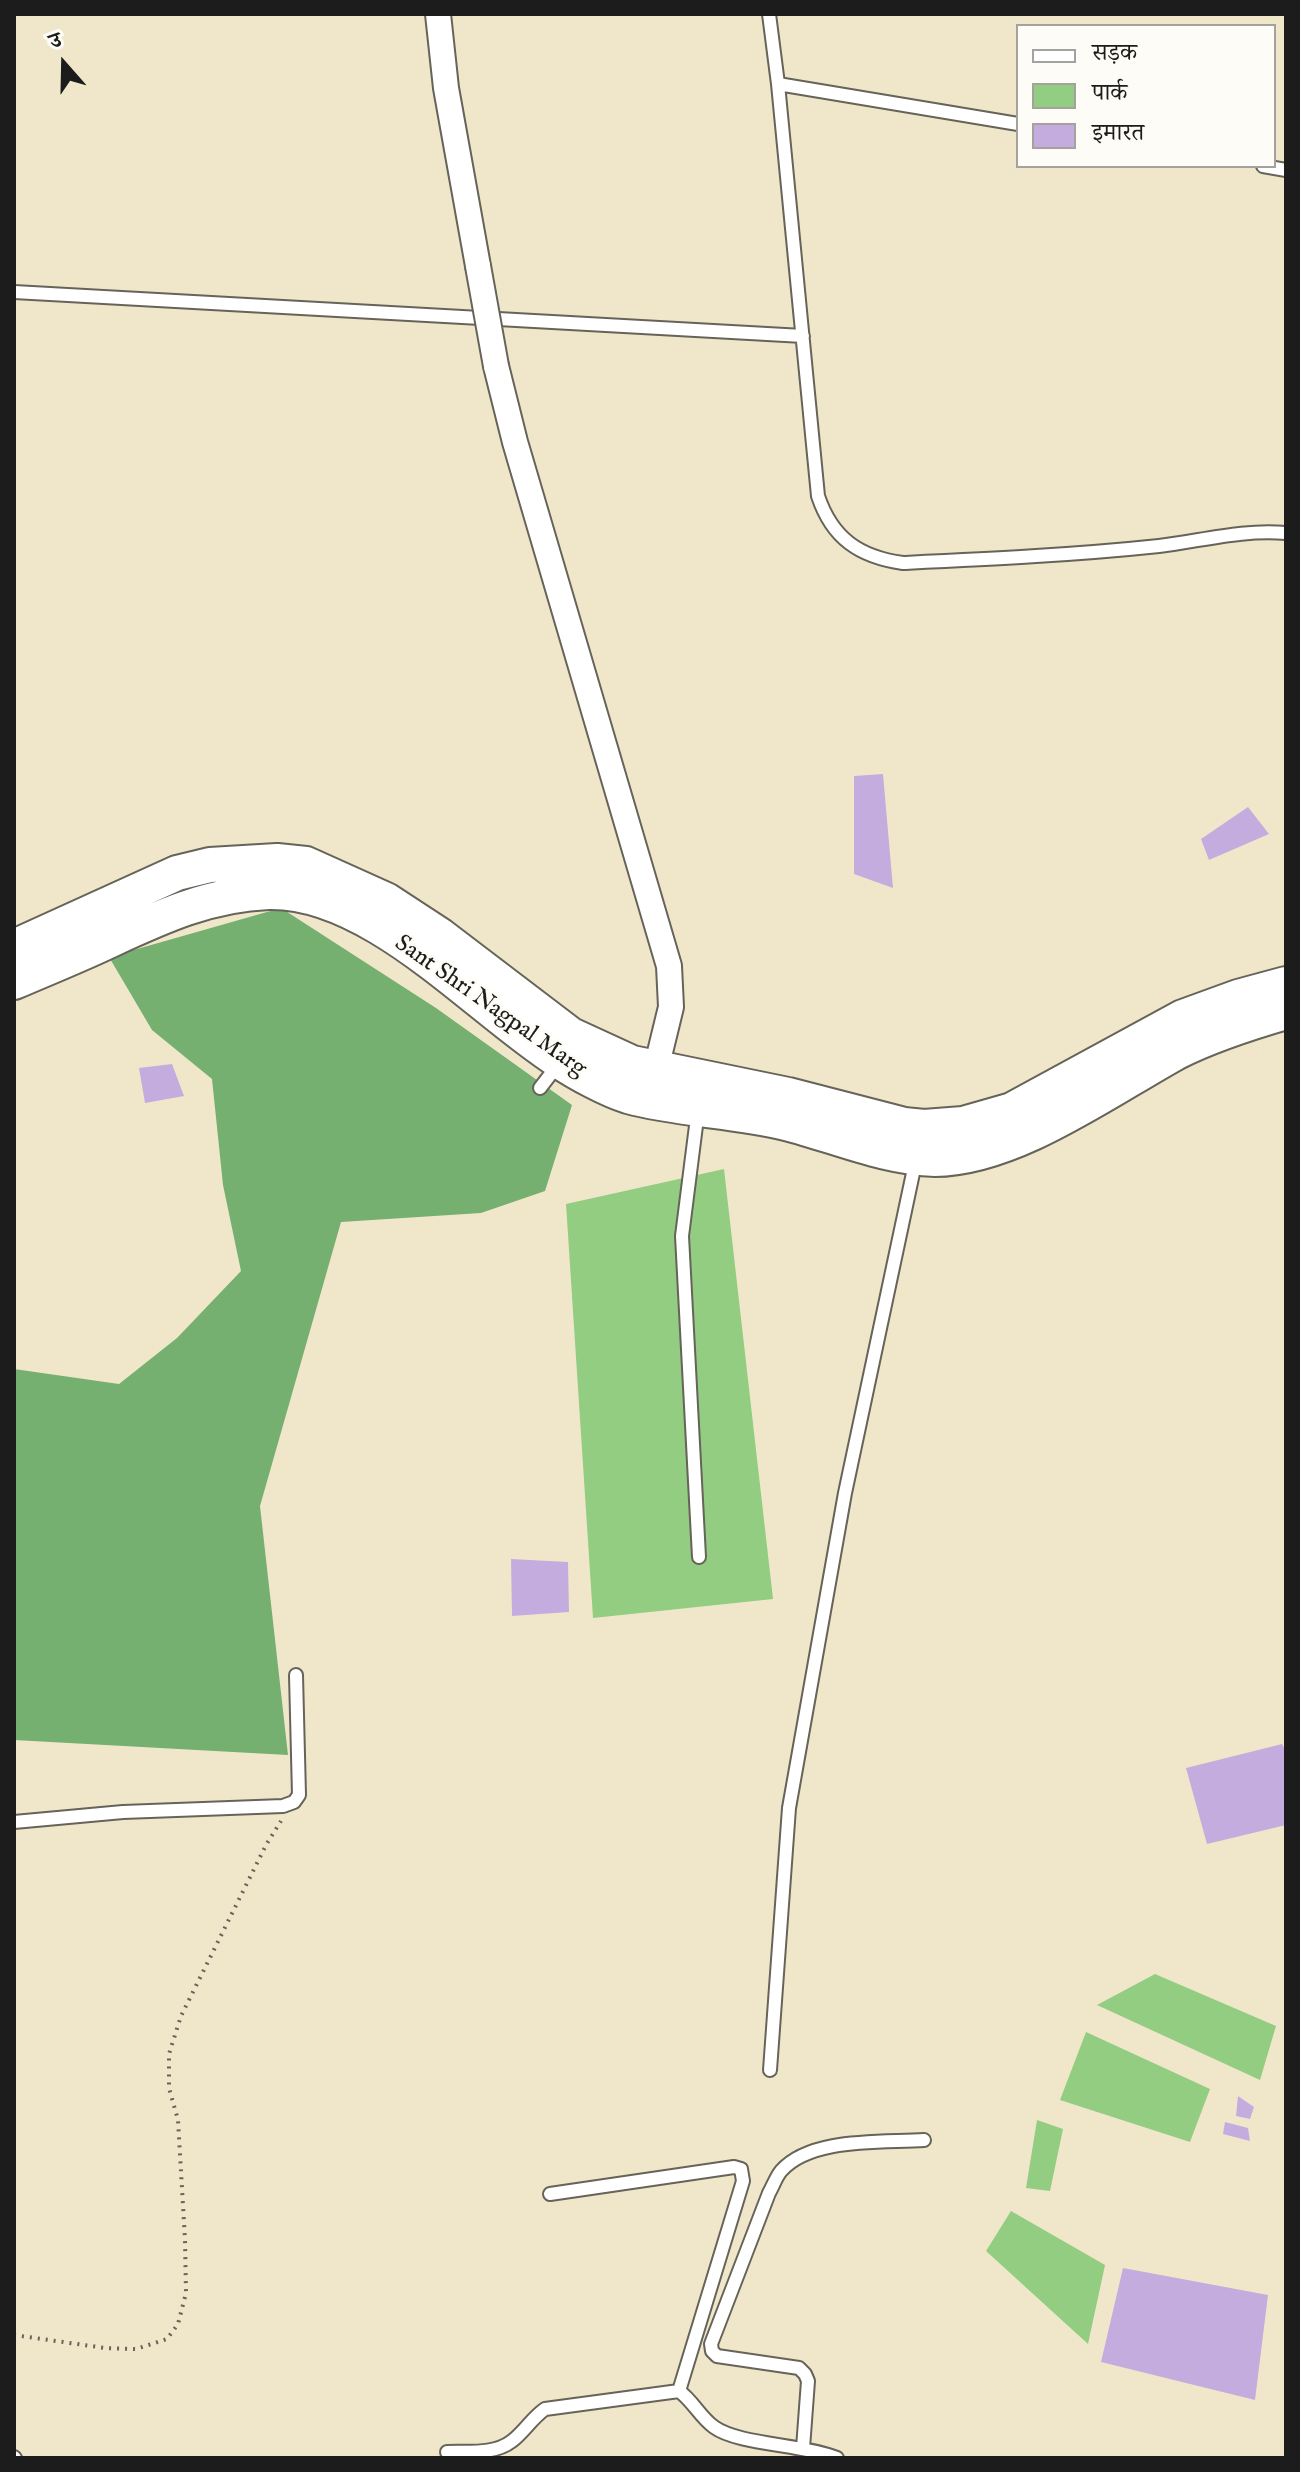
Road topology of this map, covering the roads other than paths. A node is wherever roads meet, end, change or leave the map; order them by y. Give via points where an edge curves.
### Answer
1 (438, 14) edge
2 (769, 14) edge
3 (778, 84) junction
4 (1016, 124) edge
5 (14, 292) edge
6 (803, 336) junction
7 (1286, 533) edge
8 (14, 947) edge
9 (14, 982) edge
10 (1286, 984) edge
11 (1286, 1012) edge
12 (652, 1085) junction
13 (699, 1108) junction
14 (917, 1158) junction
15 (699, 1557) dead end
16 (296, 1675) dead end
17 (14, 1822) edge
18 (770, 2070) dead end
19 (924, 2140) dead end
20 (550, 2194) dead end
21 (679, 2391) junction
22 (803, 2448) junction
23 (447, 2452) dead end
24 (837, 2458) edge

1 - 12 street, bridge via 446,88 496,366 669,966 671,1007
2 - 3 lane
3 - 4 lane
3 - 6 lane
5 - 6 lane
6 - 7 lane via 818,496 835,531 863,552 903,563 1046,557 1254,532
8 - 12 street, Sant Shri Nagpal Marg via 177,873 210,865 306,864 386,900 571,1035 632,1063
9 - 12 street, Sant Shri Nagpal Marg via 179,908 215,898 299,894 371,923 417,954 550,1075 624,1095
10 - 12 street, Sant Shri Nagpal Marg via 1183,1017 1012,1110 944,1127 904,1125 788,1095
11 - 14 street, Sant Shri Nagpal Marg via 1179,1051 1054,1122 1011,1140 972,1155
12 - 13 street, Sant Shri Nagpal Marg
13 - 14 street, Sant Shri Nagpal Marg via 781,1122
13 - 15 lane via 682,1236
14 - 18 lane via 845,1493 789,1808
16 - 17 lane via 299,1795 294,1802
19 - 22 lane via 816,2150 779,2173 764,2207 712,2351 799,2368 805,2374
20 - 21 lane via 741,2169 743,2181
21 - 22 lane via 715,2428
21 - 23 lane via 545,2409 509,2444
22 - 24 lane

